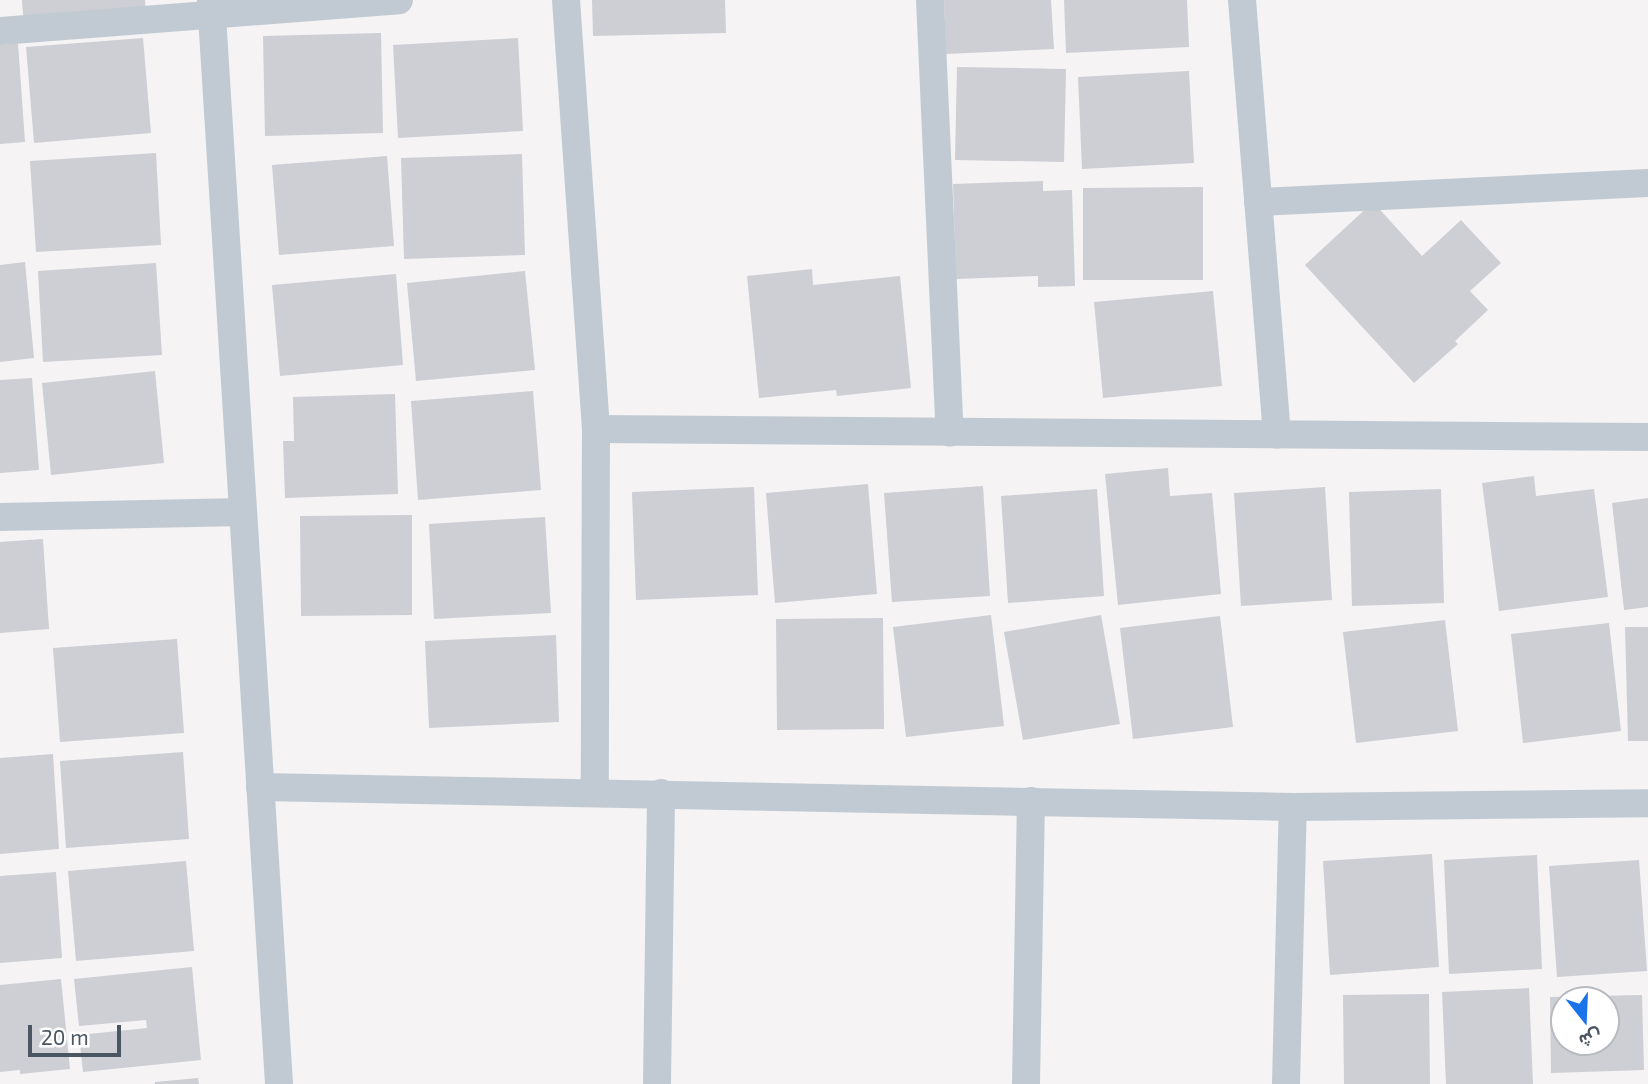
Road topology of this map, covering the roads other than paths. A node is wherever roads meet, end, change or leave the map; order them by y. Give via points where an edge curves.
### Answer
1 (399, 0) edge
2 (566, 0) edge
3 (930, 0) edge
4 (1242, 0) edge
5 (212, 7) edge
6 (0, 31) edge
7 (1648, 183) edge
8 (1258, 202) junction
9 (596, 429) junction
10 (950, 433) junction
11 (1277, 435) junction
12 (1648, 438) edge
13 (243, 512) junction
14 (0, 517) edge
15 (261, 787) junction
16 (595, 792) junction
17 (661, 793) junction
18 (1031, 801) junction
19 (1648, 803) edge
20 (1293, 807) junction
21 (279, 1084) edge
22 (657, 1084) edge
23 (1026, 1084) edge
24 (1286, 1084) edge

1 - 5 street
2 - 9 street
3 - 10 street
4 - 8 street
5 - 6 street
5 - 13 street
7 - 8 street
8 - 11 street
9 - 10 street
9 - 16 street
10 - 11 street
11 - 12 street
13 - 14 street
13 - 15 street
15 - 16 street
15 - 21 street
16 - 17 street
17 - 18 street
17 - 22 street
18 - 20 street
18 - 23 street
19 - 20 street
20 - 24 street

